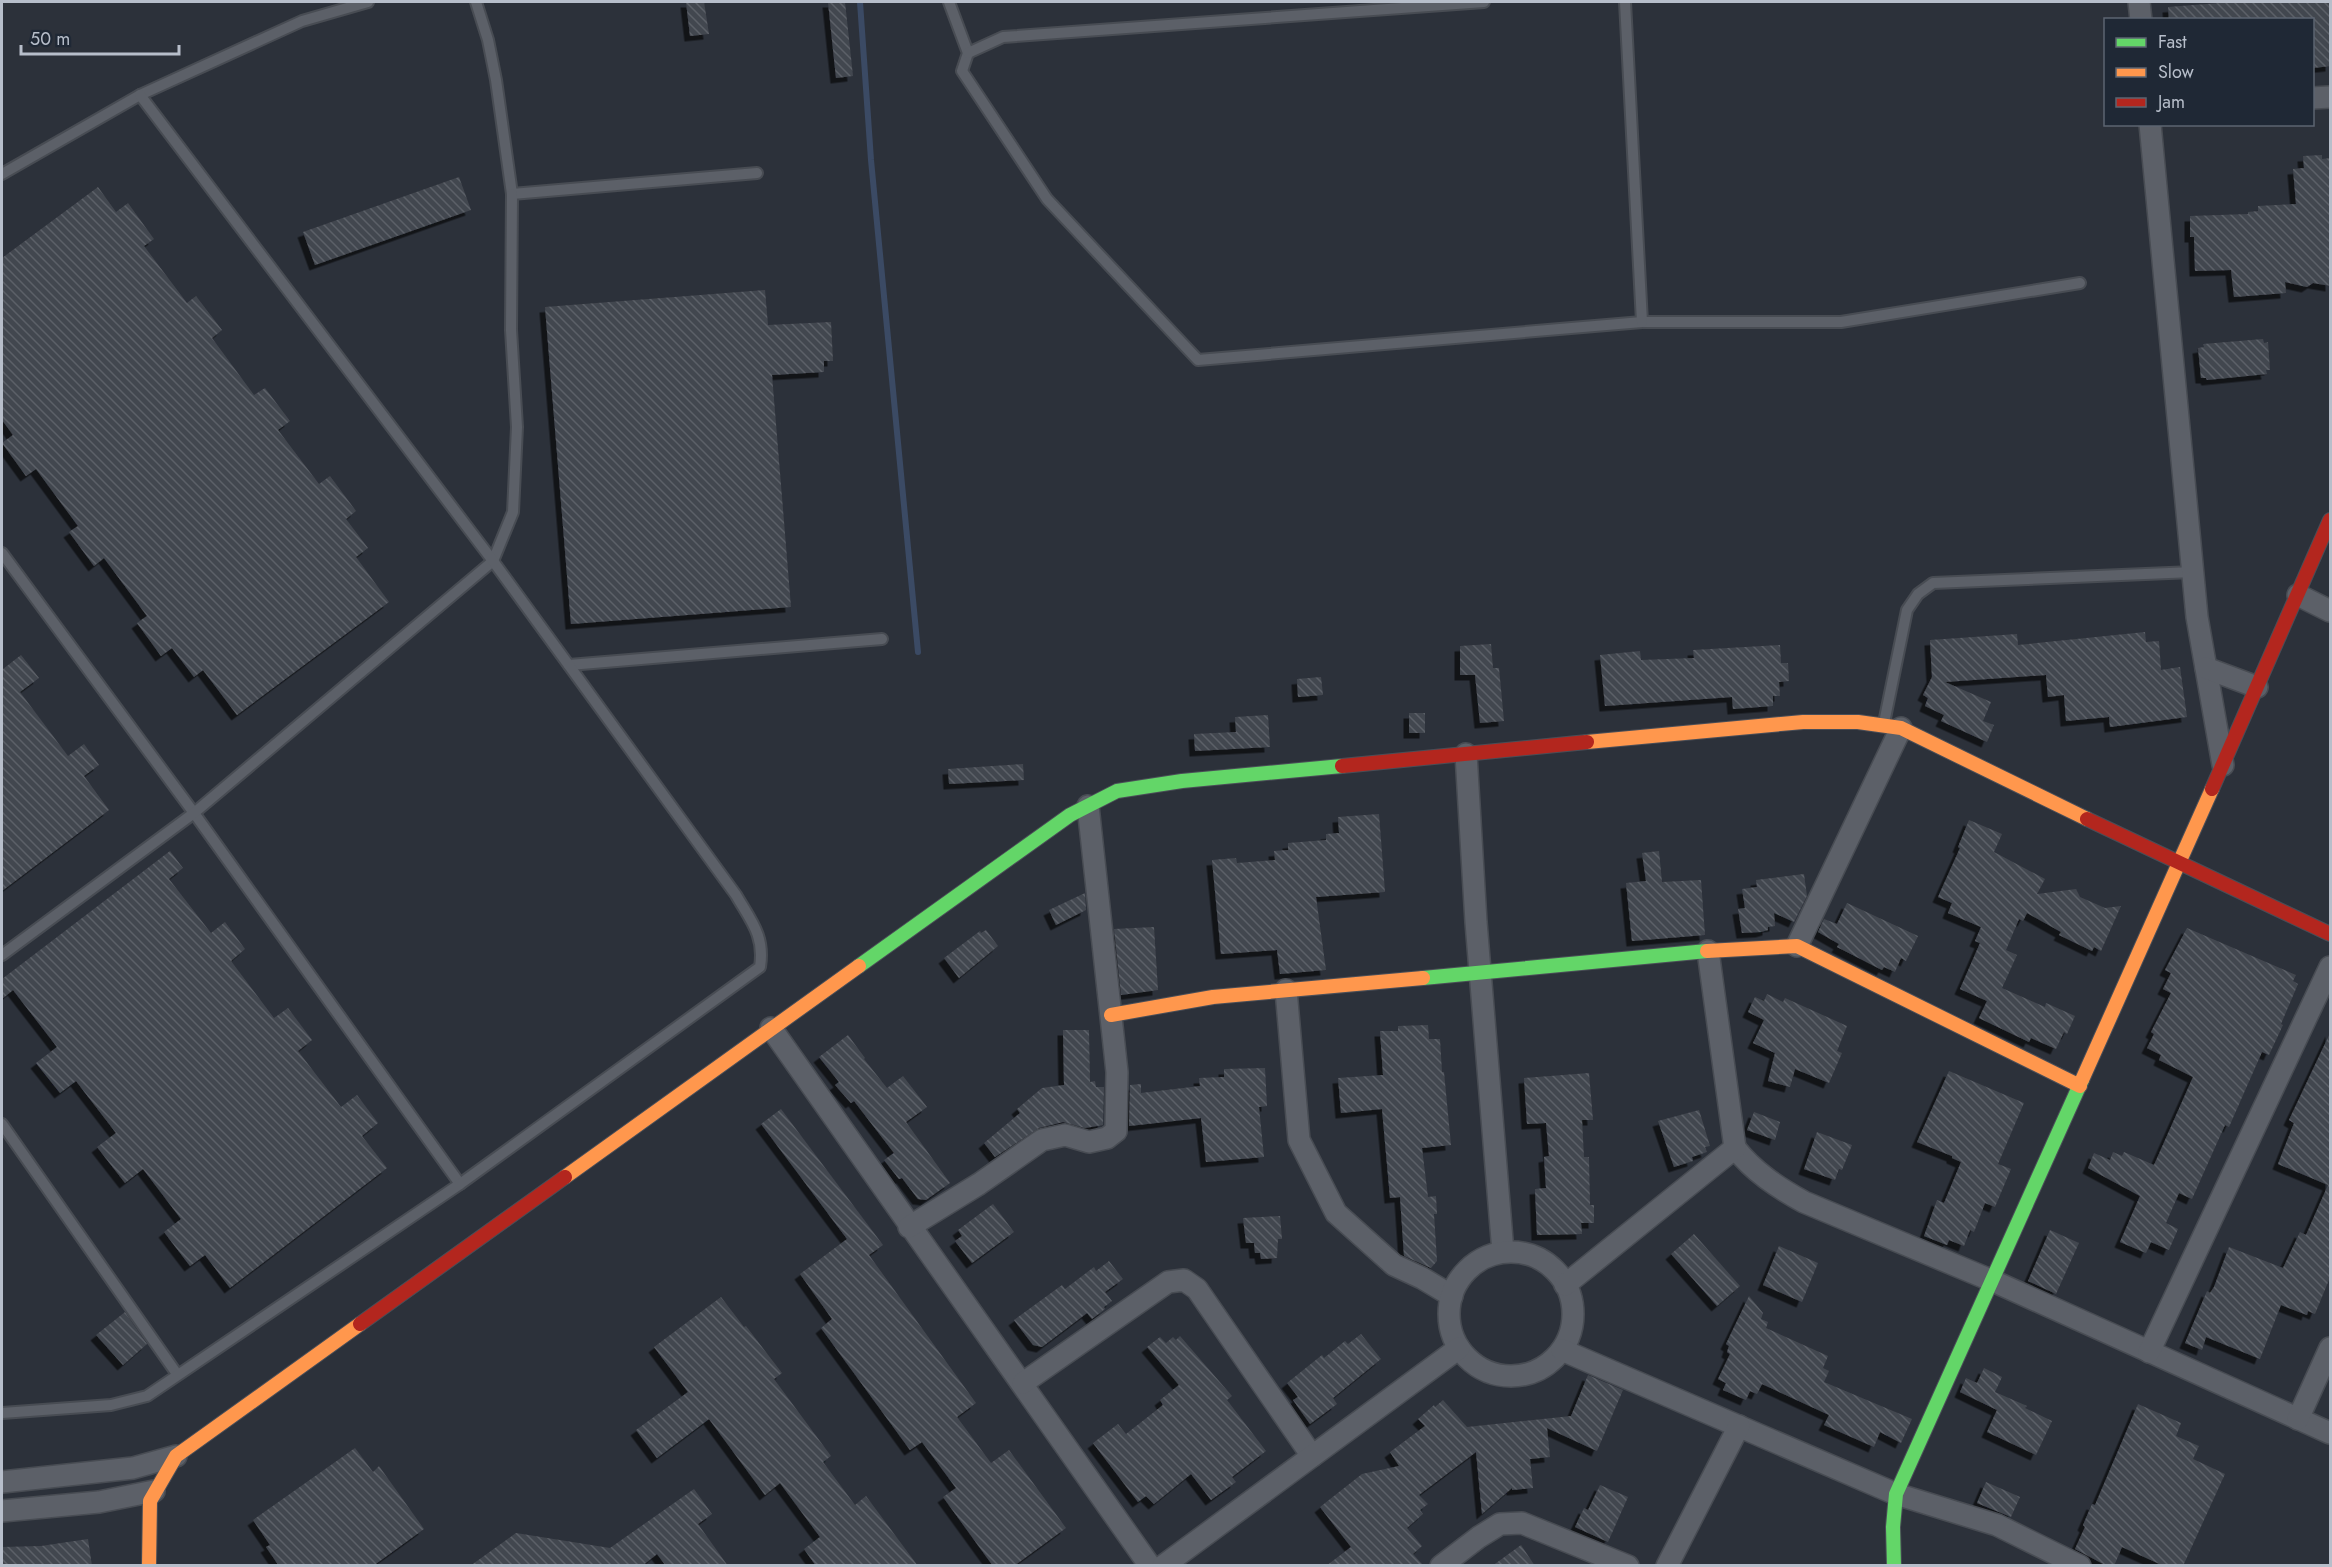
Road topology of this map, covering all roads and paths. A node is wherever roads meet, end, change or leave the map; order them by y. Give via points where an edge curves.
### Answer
1 (368, 2) edge
2 (476, 2) edge
3 (950, 2) edge
4 (1484, 2) edge
5 (1625, 2) edge
6 (2139, 2) edge
7 (2141, 18) edge
8 (968, 53) junction
9 (140, 94) junction
10 (2331, 97) edge
11 (2314, 98) edge
12 (2150, 126) edge
13 (757, 173) dead end
14 (2, 174) edge
15 (512, 194) junction
16 (2080, 283) dead end
17 (1642, 322) junction
18 (2331, 520) edge
19 (2, 553) edge
20 (493, 561) junction
21 (2193, 572) junction
22 (2298, 595) junction
23 (2331, 611) edge
24 (882, 639) dead end
25 (568, 665) junction
26 (2206, 668) junction
27 (2257, 687) junction
28 (1892, 726) junction
29 (1466, 754) junction
30 (2223, 765) junction
31 (1088, 806) junction
32 (194, 813) junction
33 (2179, 864) junction
34 (2331, 934) edge
35 (1797, 946) junction
36 (1708, 951) junction
37 (2, 955) edge
38 (2331, 967) edge
39 (1480, 973) junction
40 (1286, 990) junction
41 (1111, 1015) junction
42 (771, 1028) junction
43 (2080, 1086) junction
44 (2, 1124) edge
45 (1735, 1148) junction
46 (460, 1184) junction
47 (909, 1227) junction
48 (1503, 1252) junction
49 (1993, 1281) junction
50 (1565, 1285) junction
51 (1452, 1296) junction
52 (1459, 1348) junction
53 (2331, 1348) edge
54 (1562, 1350) junction
55 (2149, 1352) junction
56 (177, 1374) junction
57 (1023, 1383) junction
58 (2, 1413) edge
59 (2298, 1419) junction
60 (1739, 1426) junction
61 (2331, 1433) edge
62 (176, 1456) junction
63 (1312, 1456) junction
64 (2, 1482) edge
65 (154, 1491) junction
66 (1896, 1494) junction
67 (2, 1511) edge
68 (149, 1566) edge
69 (1150, 1566) edge
70 (1163, 1566) edge
71 (1441, 1566) edge
72 (1628, 1566) edge
73 (1668, 1566) edge
74 (1894, 1566) edge
75 (2080, 1566) edge

1 - 9 lane via 302,21
2 - 15 lane via 496,80
3 - 8 lane
4 - 8 lane via 1003,37
5 - 17 lane
6 - 7 street
8 - 17 lane via 962,71 1047,199 1198,360
9 - 14 lane
9 - 20 lane
10 - 11 street
12 - 21 street
13 - 15 lane
15 - 20 lane via 511,330 517,427 513,512
16 - 17 lane via 1841,322
18 - 22 street
19 - 32 lane
20 - 25 lane
20 - 32 lane
21 - 26 street
21 - 28 lane via 1933,583 1918,594 1907,610
22 - 23 street
22 - 27 street
24 - 25 lane
25 - 46 lane via 736,896 759,934 760,967
26 - 27 street
26 - 30 street
27 - 30 street
28 - 29 street via 1803,722
28 - 33 street
28 - 35 street
29 - 31 street via 1182,781 1116,791
29 - 39 street
30 - 33 street
31 - 41 street
31 - 42 street
32 - 37 lane
32 - 46 lane
33 - 34 street
33 - 43 street
35 - 36 street
35 - 43 street
36 - 39 street
36 - 45 street
38 - 55 street
39 - 40 street
39 - 48 street
40 - 41 street via 1214,997
40 - 51 street via 1299,1140 1336,1214 1394,1265
41 - 47 street via 1117,1072 1116,1131 1112,1136 1089,1142 1065,1135 1042,1140
42 - 47 street
42 - 62 street
43 - 49 street
44 - 56 lane
45 - 49 street via 1775,1186 1804,1202
45 - 50 street
46 - 56 lane
47 - 57 street
48 - 50 street via 1539,1259
48 - 51 street via 1471,1267
49 - 55 street
49 - 66 street
50 - 54 street via 1572,1301 1573,1318
51 - 52 street via 1451,1332
52 - 54 street via 1470,1361 1501,1376 1535,1371
52 - 63 street
53 - 59 street
54 - 60 street
55 - 59 street
56 - 58 lane via 147,1396 111,1405
57 - 63 street via 1168,1282 1184,1280 1197,1289
57 - 69 street
59 - 61 street
60 - 66 street
60 - 73 street
62 - 64 street via 133,1468
62 - 65 street
63 - 70 street
65 - 67 street via 99,1502
65 - 68 street via 150,1501
66 - 74 street
66 - 75 street via 1997,1525
71 - 72 street via 1500,1524 1522,1523

